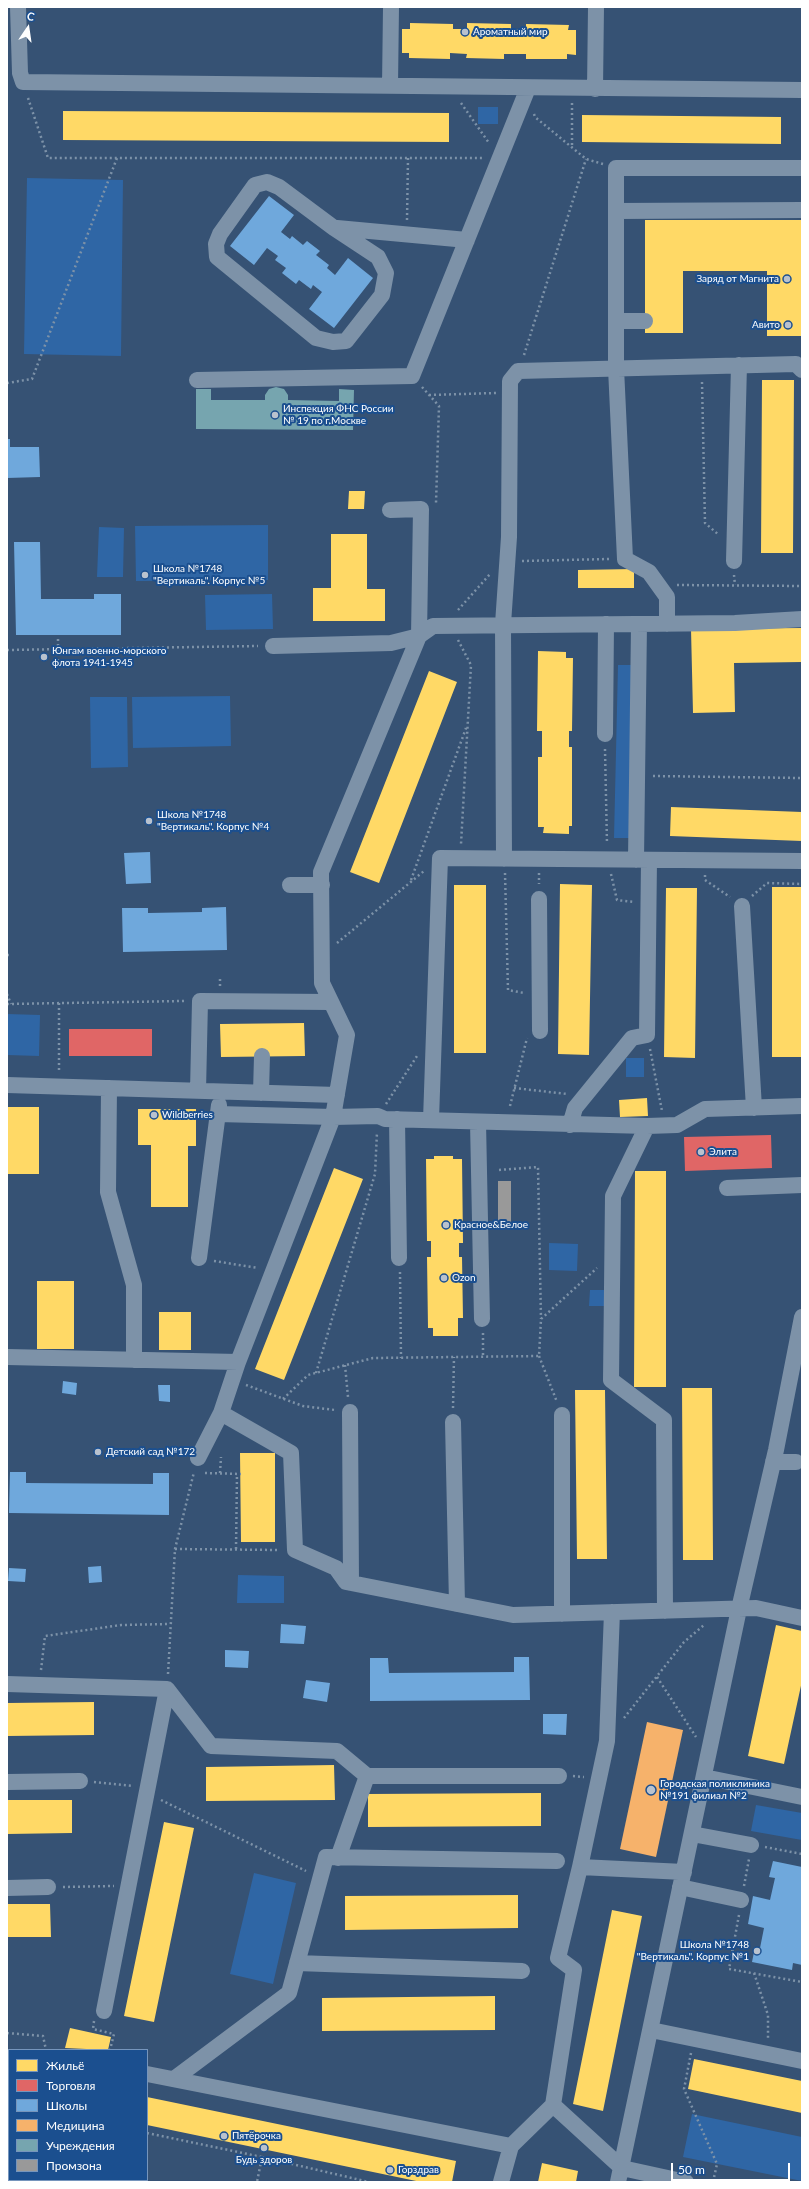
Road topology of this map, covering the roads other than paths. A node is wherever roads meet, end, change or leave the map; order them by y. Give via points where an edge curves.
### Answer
1 (18, 7) edge
2 (391, 7) edge
3 (596, 7) edge
4 (390, 86) junction
5 (528, 88) junction
6 (595, 89) junction
7 (802, 90) edge
8 (802, 168) edge
9 (802, 210) edge
10 (616, 211) junction
11 (334, 228) junction
12 (467, 240) junction
13 (616, 321) junction
14 (645, 321) dead end
15 (738, 365) junction
16 (616, 368) junction
17 (802, 370) edge
18 (197, 380) dead end
19 (390, 510) dead end
20 (734, 554) road end
21 (802, 619) edge
22 (503, 624) junction
23 (606, 624) junction
24 (639, 624) junction
25 (667, 624) junction
26 (419, 636) junction
27 (273, 646) road end
28 (605, 734) road end
29 (504, 859) junction
30 (642, 860) junction
31 (802, 861) edge
32 (290, 885) dead end
33 (322, 885) junction
34 (539, 900) road end
35 (742, 906) road end
36 (330, 1002) junction
37 (540, 1031) road end
38 (262, 1056) dead end
39 (7, 1085) edge
40 (109, 1088) junction
41 (198, 1091) junction
42 (221, 1092) junction
43 (261, 1093) junction
44 (337, 1095) junction
45 (802, 1106) edge
46 (754, 1108) junction
47 (218, 1114) junction
48 (333, 1117) junction
49 (397, 1119) junction
50 (431, 1120) junction
51 (478, 1122) junction
52 (570, 1125) junction
53 (647, 1126) junction
54 (802, 1185) edge
55 (728, 1188) dead end
56 (199, 1258) road end
57 (399, 1258) road end
58 (802, 1317) edge
59 (482, 1319) road end
60 (7, 1357) edge
61 (134, 1360) junction
62 (238, 1362) junction
63 (350, 1412) road end
64 (221, 1413) junction
65 (562, 1415) road end
66 (453, 1422) road end
67 (773, 1462) junction
68 (796, 1462) dead end
69 (196, 1465) road end
70 (351, 1583) junction
71 (457, 1604) junction
72 (739, 1609) junction
73 (665, 1611) junction
74 (612, 1612) junction
75 (562, 1614) junction
76 (802, 1618) edge
77 (7, 1684) edge
78 (167, 1689) junction
79 (367, 1776) junction
80 (560, 1776) road end
81 (704, 1777) junction
82 (80, 1781) road end
83 (7, 1782) edge
84 (802, 1797) edge
85 (692, 1834) junction
86 (752, 1845) road end
87 (338, 1858) junction
88 (557, 1861) dead end
89 (580, 1867) junction
90 (682, 1880) junction
91 (48, 1887) road end
92 (7, 1888) edge
93 (741, 1900) road end
94 (297, 1963) junction
95 (522, 1971) dead end
96 (104, 2011) road end
97 (650, 2030) junction
98 (802, 2061) edge
99 (148, 2074) edge
100 (174, 2079) junction
101 (553, 2105) junction
102 (511, 2146) junction
103 (620, 2175) edge
104 (501, 2182) edge
105 (686, 2182) edge

1 - 4 lane via 20,73 23,82
2 - 4 lane
3 - 6 lane
4 - 5 lane
5 - 6 lane
5 - 12 lane
6 - 7 lane
8 - 10 lane via 616,168
9 - 10 lane
10 - 13 lane
11 - 11 lane via 378,257 386,273 382,295 346,341 333,342 316,338 217,257 216,244 220,234 255,185 267,182 279,187
11 - 12 lane
12 - 18 lane via 412,376
13 - 14 lane
13 - 16 lane
15 - 16 lane
15 - 17 lane via 796,364
15 - 20 lane
16 - 22 lane via 518,371 510,381 508,561
16 - 25 lane via 624,559 649,572 667,597
19 - 26 lane via 421,509
21 - 25 lane via 735,624
22 - 23 lane
22 - 26 lane via 433,626
22 - 29 lane
23 - 24 lane
23 - 28 lane
24 - 25 lane
24 - 30 lane via 637,776
26 - 27 lane via 392,643
26 - 33 lane via 321,872
29 - 30 lane
29 - 50 lane via 440,858
30 - 31 lane
30 - 52 lane via 648,904 647,1034 632,1038 576,1108
32 - 33 lane
33 - 36 lane via 322,983
34 - 37 lane
35 - 46 lane
36 - 41 lane via 200,1001
36 - 44 lane via 347,1035
38 - 43 lane
39 - 40 lane
40 - 41 lane
40 - 61 lane via 108,1192 134,1285
41 - 42 lane
42 - 43 lane
42 - 47 lane
43 - 44 lane
44 - 48 lane
45 - 46 lane
46 - 53 lane via 705,1108 677,1125
47 - 48 lane
47 - 56 lane
48 - 49 lane via 378,1116
48 - 62 lane
49 - 50 lane
49 - 57 lane
50 - 51 lane
51 - 52 lane
51 - 59 lane
52 - 53 lane
53 - 73 lane via 613,1196 611,1380 664,1420
54 - 55 lane
58 - 67 lane
60 - 61 lane
61 - 62 lane
62 - 64 lane
63 - 70 lane
64 - 69 lane
64 - 70 lane via 291,1453 295,1550 336,1568 346,1582
65 - 75 lane
66 - 71 lane
67 - 68 lane
67 - 72 lane
70 - 71 lane
71 - 75 lane via 513,1615
72 - 73 lane
72 - 76 lane via 756,1608
72 - 81 lane
73 - 74 lane
74 - 75 lane
74 - 89 lane via 607,1741 602,1778
77 - 78 lane
78 - 79 lane via 211,1746 337,1751
78 - 96 lane
79 - 80 lane
79 - 87 lane
81 - 84 lane
81 - 85 lane
82 - 83 lane
85 - 86 lane
85 - 90 lane
87 - 88 lane
87 - 94 lane via 326,1857
89 - 90 lane
89 - 101 lane via 558,1958 574,1970
90 - 93 lane
90 - 97 lane
91 - 92 lane
94 - 95 lane
94 - 100 lane via 288,1993
97 - 98 lane
97 - 103 lane
99 - 100 lane
100 - 102 lane
101 - 102 lane
101 - 103 lane
102 - 104 lane
103 - 105 lane

